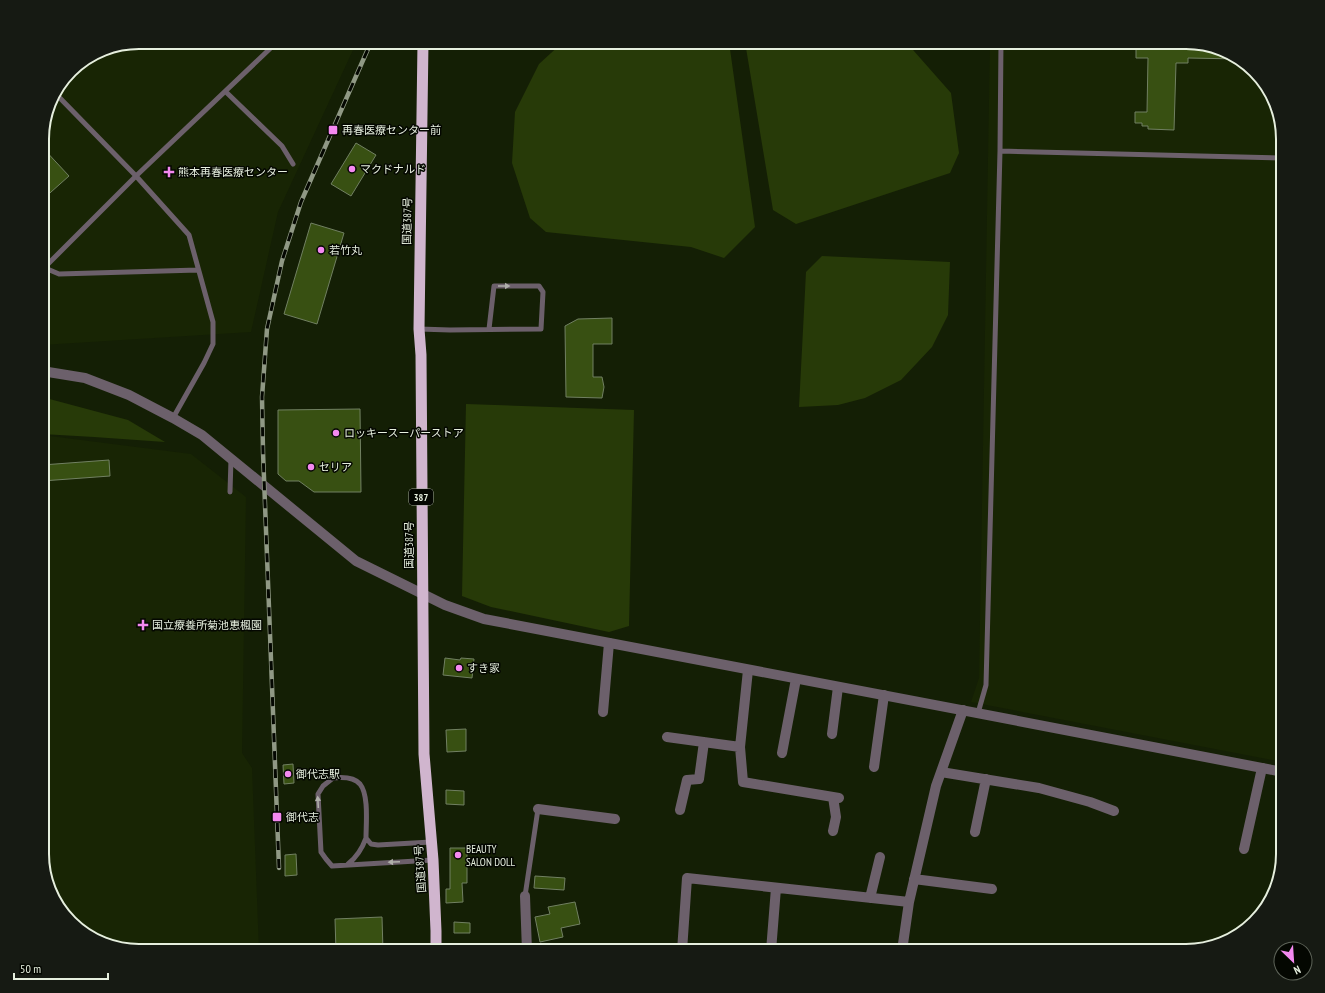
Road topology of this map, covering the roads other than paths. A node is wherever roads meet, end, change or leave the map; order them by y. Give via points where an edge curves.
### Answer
1 (271, 49) edge
2 (424, 49) edge
3 (1001, 49) edge
4 (226, 92) junction
5 (59, 97) edge
6 (1000, 151) junction
7 (1276, 158) edge
8 (293, 164) dead end
9 (136, 176) junction
10 (49, 263) edge
11 (198, 270) junction
12 (49, 271) edge
13 (419, 329) junction
14 (489, 329) junction
15 (49, 372) edge
16 (173, 418) junction
17 (231, 459) junction
18 (230, 492) dead end
19 (422, 593) junction
20 (609, 643) junction
21 (748, 670) junction
22 (796, 679) junction
23 (838, 687) junction
24 (884, 695) junction
25 (963, 710) junction
26 (603, 712) dead end
27 (978, 713) junction
28 (832, 734) dead end
29 (667, 737) dead end
30 (704, 742) junction
31 (740, 747) junction
32 (782, 753) dead end
33 (874, 767) dead end
34 (1262, 768) junction
35 (1276, 771) edge
36 (941, 772) junction
37 (986, 779) junction
38 (538, 809) joint
39 (680, 810) dead end
40 (1114, 811) dead end
41 (615, 819) dead end
42 (833, 832) dead end
43 (975, 832) dead end
44 (366, 838) junction
45 (431, 842) junction
46 (1244, 849) dead end
47 (880, 857) dead end
48 (433, 860) junction
49 (348, 864) junction
50 (914, 878) junction
51 (776, 888) junction
52 (992, 889) dead end
53 (526, 896) joint
54 (870, 898) junction
55 (909, 902) junction
56 (436, 944) edge
57 (527, 944) edge
58 (683, 944) edge
59 (772, 944) edge
60 (903, 944) edge

1 - 4 lane
2 - 13 highway, 国道387号 / 387
3 - 6 lane
4 - 8 lane via 282,146
4 - 9 lane
5 - 9 lane
6 - 7 lane
6 - 27 lane via 986,685
9 - 10 lane
9 - 11 lane via 189,235
11 - 12 lane via 59,274
11 - 16 lane via 212,322 213,344
13 - 14 lane
13 - 19 highway, 国道387号 / 387
14 -> 14 lane via 494,286 539,286 543,292 541,329
15 - 16 street via 85,378 129,395
16 - 17 street via 202,435
17 - 18 lane
17 - 19 street via 356,561
19 - 20 street via 444,605 484,619
19 - 45 highway, 国道387号 / 387 via 424,754
20 - 21 street
20 - 26 street
21 - 22 street
21 - 31 street
22 - 23 street
22 - 32 street
23 - 24 street
23 - 28 street
24 - 25 street
24 - 33 street
25 - 27 street
25 - 36 street
27 - 34 street
29 - 30 street
30 - 31 street
30 - 39 street via 699,779 687,780
31 - 42 street via 743,782 836,798
34 - 35 street
34 - 46 street
36 - 37 street
36 - 50 street
37 - 40 street via 1039,788
37 - 43 street
38 - 41 street
38 - 53 lane
44 - 45 lane via 371,844 378,845
44 - 49 lane via 361,851
49 -> 44 lane via 332,866 321,852 318,794 333,778 350,778 359,783 365,794
45 - 48 highway, 国道387号 / 387
47 - 54 street
48 -> 49 lane
48 - 56 highway, 国道387号 / 387
50 - 52 street
50 - 55 street
51 - 54 street
51 - 58 street via 688,878
51 - 59 street
53 - 57 street
54 - 55 street
55 - 60 street

